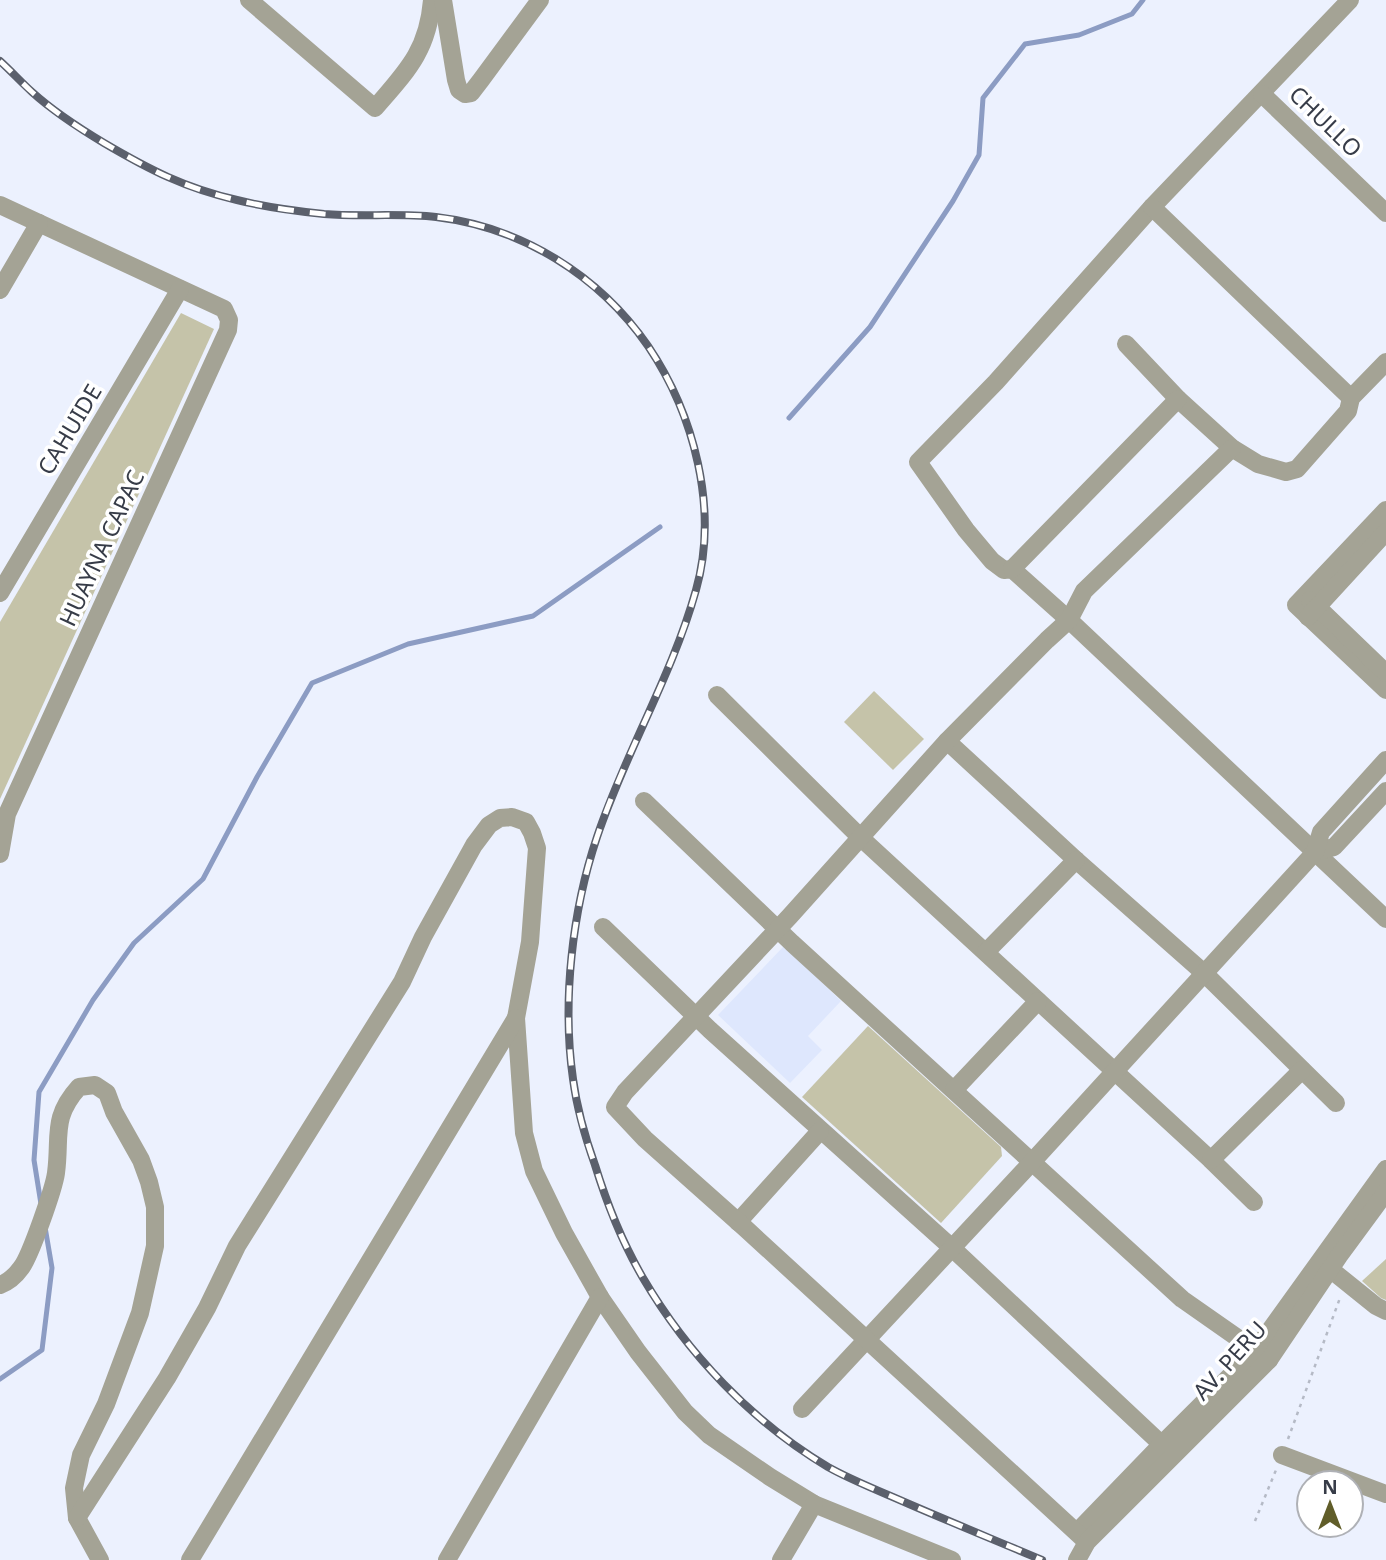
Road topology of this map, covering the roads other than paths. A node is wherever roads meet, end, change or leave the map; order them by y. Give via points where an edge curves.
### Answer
1 (249, 0) edge
2 (432, 0) edge
3 (443, 0) edge
4 (540, 0) edge
5 (1350, 0) edge
6 (1262, 93) junction
7 (0, 205) edge
8 (1152, 207) junction
9 (1386, 213) edge
10 (39, 223) junction
11 (180, 289) junction
12 (0, 290) edge
13 (1126, 344) dead end
14 (1386, 362) edge
15 (1351, 398) junction
16 (1178, 399) junction
17 (1233, 448) junction
18 (1386, 510) edge
19 (1386, 532) edge
20 (1012, 569) junction
21 (0, 593) edge
22 (1310, 606) junction
23 (1069, 620) junction
24 (1386, 673) edge
25 (1386, 690) edge
26 (717, 695) dead end
27 (947, 741) junction
28 (1386, 760) edge
29 (1386, 791) edge
30 (644, 801) dead end
31 (861, 838) junction
32 (1, 850) edge
33 (1315, 852) junction
34 (1076, 860) junction
35 (1386, 919) edge
36 (603, 928) dead end
37 (778, 930) junction
38 (986, 952) junction
39 (1204, 973) junction
40 (1038, 1000) junction
41 (695, 1016) junction
42 (516, 1018) junction
43 (1302, 1070) junction
44 (1113, 1071) junction
45 (954, 1090) junction
46 (1336, 1103) dead end
47 (820, 1131) junction
48 (1211, 1160) junction
49 (1032, 1162) junction
50 (1386, 1169) edge
51 (1386, 1192) edge
52 (1254, 1202) dead end
53 (738, 1222) junction
54 (951, 1248) junction
55 (1330, 1269) junction
56 (0, 1285) edge
57 (600, 1297) junction
58 (1386, 1311) edge
59 (866, 1339) junction
60 (1262, 1356) junction
61 (802, 1409) dead end
62 (1168, 1450) junction
63 (1282, 1455) road end
64 (1386, 1494) edge
65 (814, 1504) junction
66 (77, 1518) junction
67 (1082, 1537) junction
68 (100, 1560) edge
69 (190, 1560) edge
70 (447, 1560) edge
71 (781, 1560) edge
72 (952, 1560) edge
73 (1077, 1560) edge

1 - 2 street via 375,108 419,52
3 - 4 street via 456,80 465,94 471,93
5 - 6 street
6 - 8 street
6 - 9 street, CHULLO
7 - 10 street
8 - 15 street
8 - 20 street via 918,462 992,561 1004,570
10 - 11 street
10 - 12 street
11 - 21 street, CAHUIDE
11 - 32 street, HUAYNA CAPAC via 224,309 228,330 7,814
13 - 16 street
14 - 15 street
15 - 17 street via 1349,411 1297,469 1286,472 1258,464
16 - 17 street
16 - 20 street
17 - 23 street via 1084,591
18 - 22 street
19 - 22 street
20 - 23 street
22 - 24 street
22 - 25 street
23 - 27 street
23 - 33 street
26 - 31 street
27 - 31 street
27 - 34 street
28 - 33 street via 1321,832
29 - 33 street via 1334,847
30 - 37 street
31 - 37 street
31 - 38 street
33 - 35 street
33 - 39 street
34 - 38 street
34 - 39 street
36 - 41 street
37 - 41 street
37 - 45 street
38 - 40 street
39 - 43 street
39 - 44 street
40 - 44 street
40 - 45 street
41 - 47 street
41 - 53 street via 615,1107
42 - 57 street via 524,1133 534,1171
42 - 66 street via 530,942 537,848 526,822 512,817 489,825 474,845 402,982 237,1246 167,1378
42 - 69 street
43 - 46 street
43 - 48 street
44 - 48 street
44 - 49 street
45 - 49 street
47 - 53 street
47 - 54 street
48 - 52 street
49 - 54 street
49 - 60 street via 1182,1299
50 - 60 street
51 - 55 street, AV. PERU
53 - 59 street
54 - 59 street
54 - 62 street
55 - 58 street
55 - 60 street, AV. PERU
56 - 66 street via 22,1267 43,1215 56,1174 60,1117 67,1100 79,1087 95,1085 107,1093 141,1160 155,1207 155,1246 140,1313 106,1404 81,1455 74,1488
57 - 65 street via 685,1412 709,1435
57 - 70 street
59 - 61 street
59 - 67 street
60 - 62 street, AV. PERU
62 - 67 street, AV. PERU
63 - 64 street
65 - 71 street
65 - 72 street
66 - 68 street
67 - 73 street, AV. PERU

